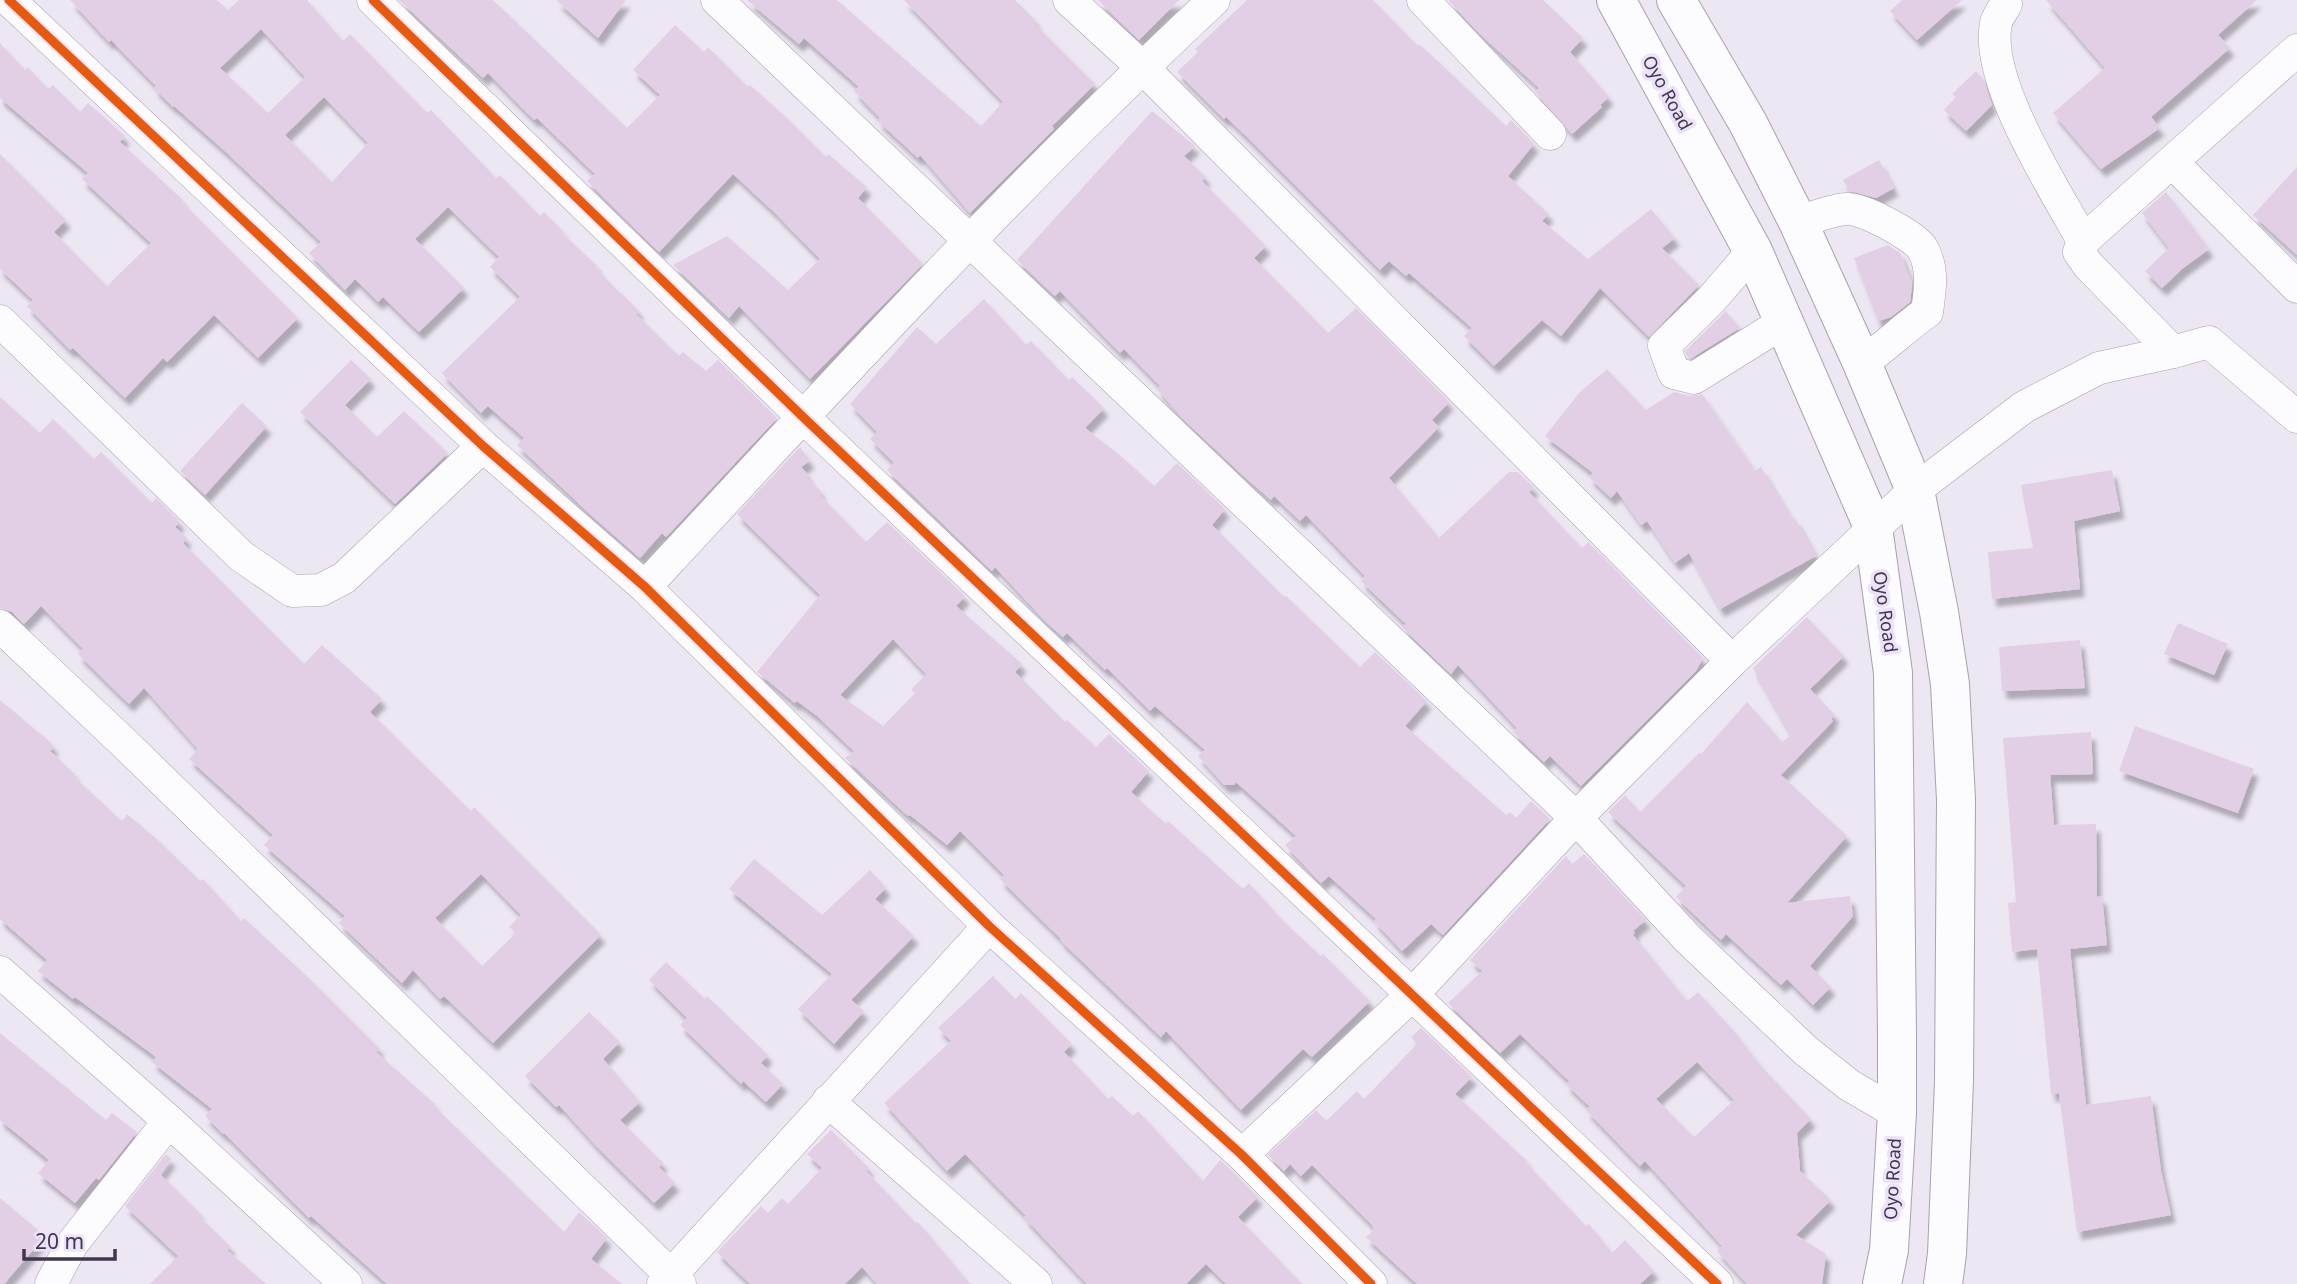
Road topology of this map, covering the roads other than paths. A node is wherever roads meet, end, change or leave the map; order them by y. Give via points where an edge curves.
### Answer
1 (9, 0) edge
2 (373, 0) edge
3 (717, 0) edge
4 (1069, 0) edge
5 (1214, 0) edge
6 (1423, 0) edge
7 (1616, 0) edge
8 (1676, 0) edge
9 (2006, 4) dead end
10 (2297, 50) edge
11 (1142, 67) junction
12 (1550, 134) dead end
13 (2172, 163) junction
14 (1798, 222) junction
15 (971, 239) junction
16 (2084, 241) junction
17 (1753, 251) junction
18 (2297, 287) edge
19 (0, 321) edge
20 (1784, 322) junction
21 (2173, 352) junction
22 (1862, 363) junction
23 (803, 417) junction
24 (2297, 418) edge
25 (483, 446) junction
26 (1915, 490) junction
27 (1873, 527) junction
28 (645, 587) junction
29 (0, 626) edge
30 (1732, 661) junction
31 (1576, 818) junction
32 (989, 926) junction
33 (0, 972) edge
34 (1413, 995) junction
35 (828, 1101) junction
36 (1896, 1113) junction
37 (169, 1121) junction
38 (1242, 1155) junction
39 (671, 1281) edge
40 (51, 1284) edge
41 (346, 1284) edge
42 (1036, 1284) edge
43 (1371, 1284) edge
44 (1717, 1284) edge
45 (1882, 1284) edge
46 (1943, 1284) edge

1 - 25 street
2 - 23 street
3 - 15 street
4 - 11 street
5 - 11 street
6 - 12 street
7 - 17 main road, Oyo Road
8 - 14 main road via 1748,123
9 - 16 street via 1997,20 1995,38 2015,118
10 - 13 street
11 - 15 street
11 - 30 street
13 - 16 street
13 - 18 street
14 - 22 main road
14 - 22 street via 1848,208 1886,222 1921,247 1932,278 1927,312
15 - 23 street
15 - 31 street
16 - 21 street via 2079,252 2088,265
17 - 20 main road, Oyo Road
17 - 20 street via 1664,346 1674,373 1694,378
19 - 25 street via 241,556 292,592 321,590 344,578
20 - 27 main road, Oyo Road
21 - 24 street via 2209,342
21 - 26 street via 2099,368 2035,402
22 - 26 main road
23 - 28 street
23 - 34 street
25 - 28 street
26 - 27 street
26 - 46 main road via 1950,684 1956,800 1954,1081
27 - 30 street
27 - 36 main road, Oyo Road via 1893,673
28 - 32 street
29 - 39 street
30 - 31 street
31 - 34 street
31 - 36 street via 1688,939 1805,1050 1849,1085
32 - 35 street
32 - 38 street
33 - 37 street
34 - 38 street
34 - 44 street
35 - 39 street
35 - 42 street
36 - 45 main road, Oyo Road via 1889,1251
37 - 40 street via 72,1244
37 - 41 street
38 - 43 street

